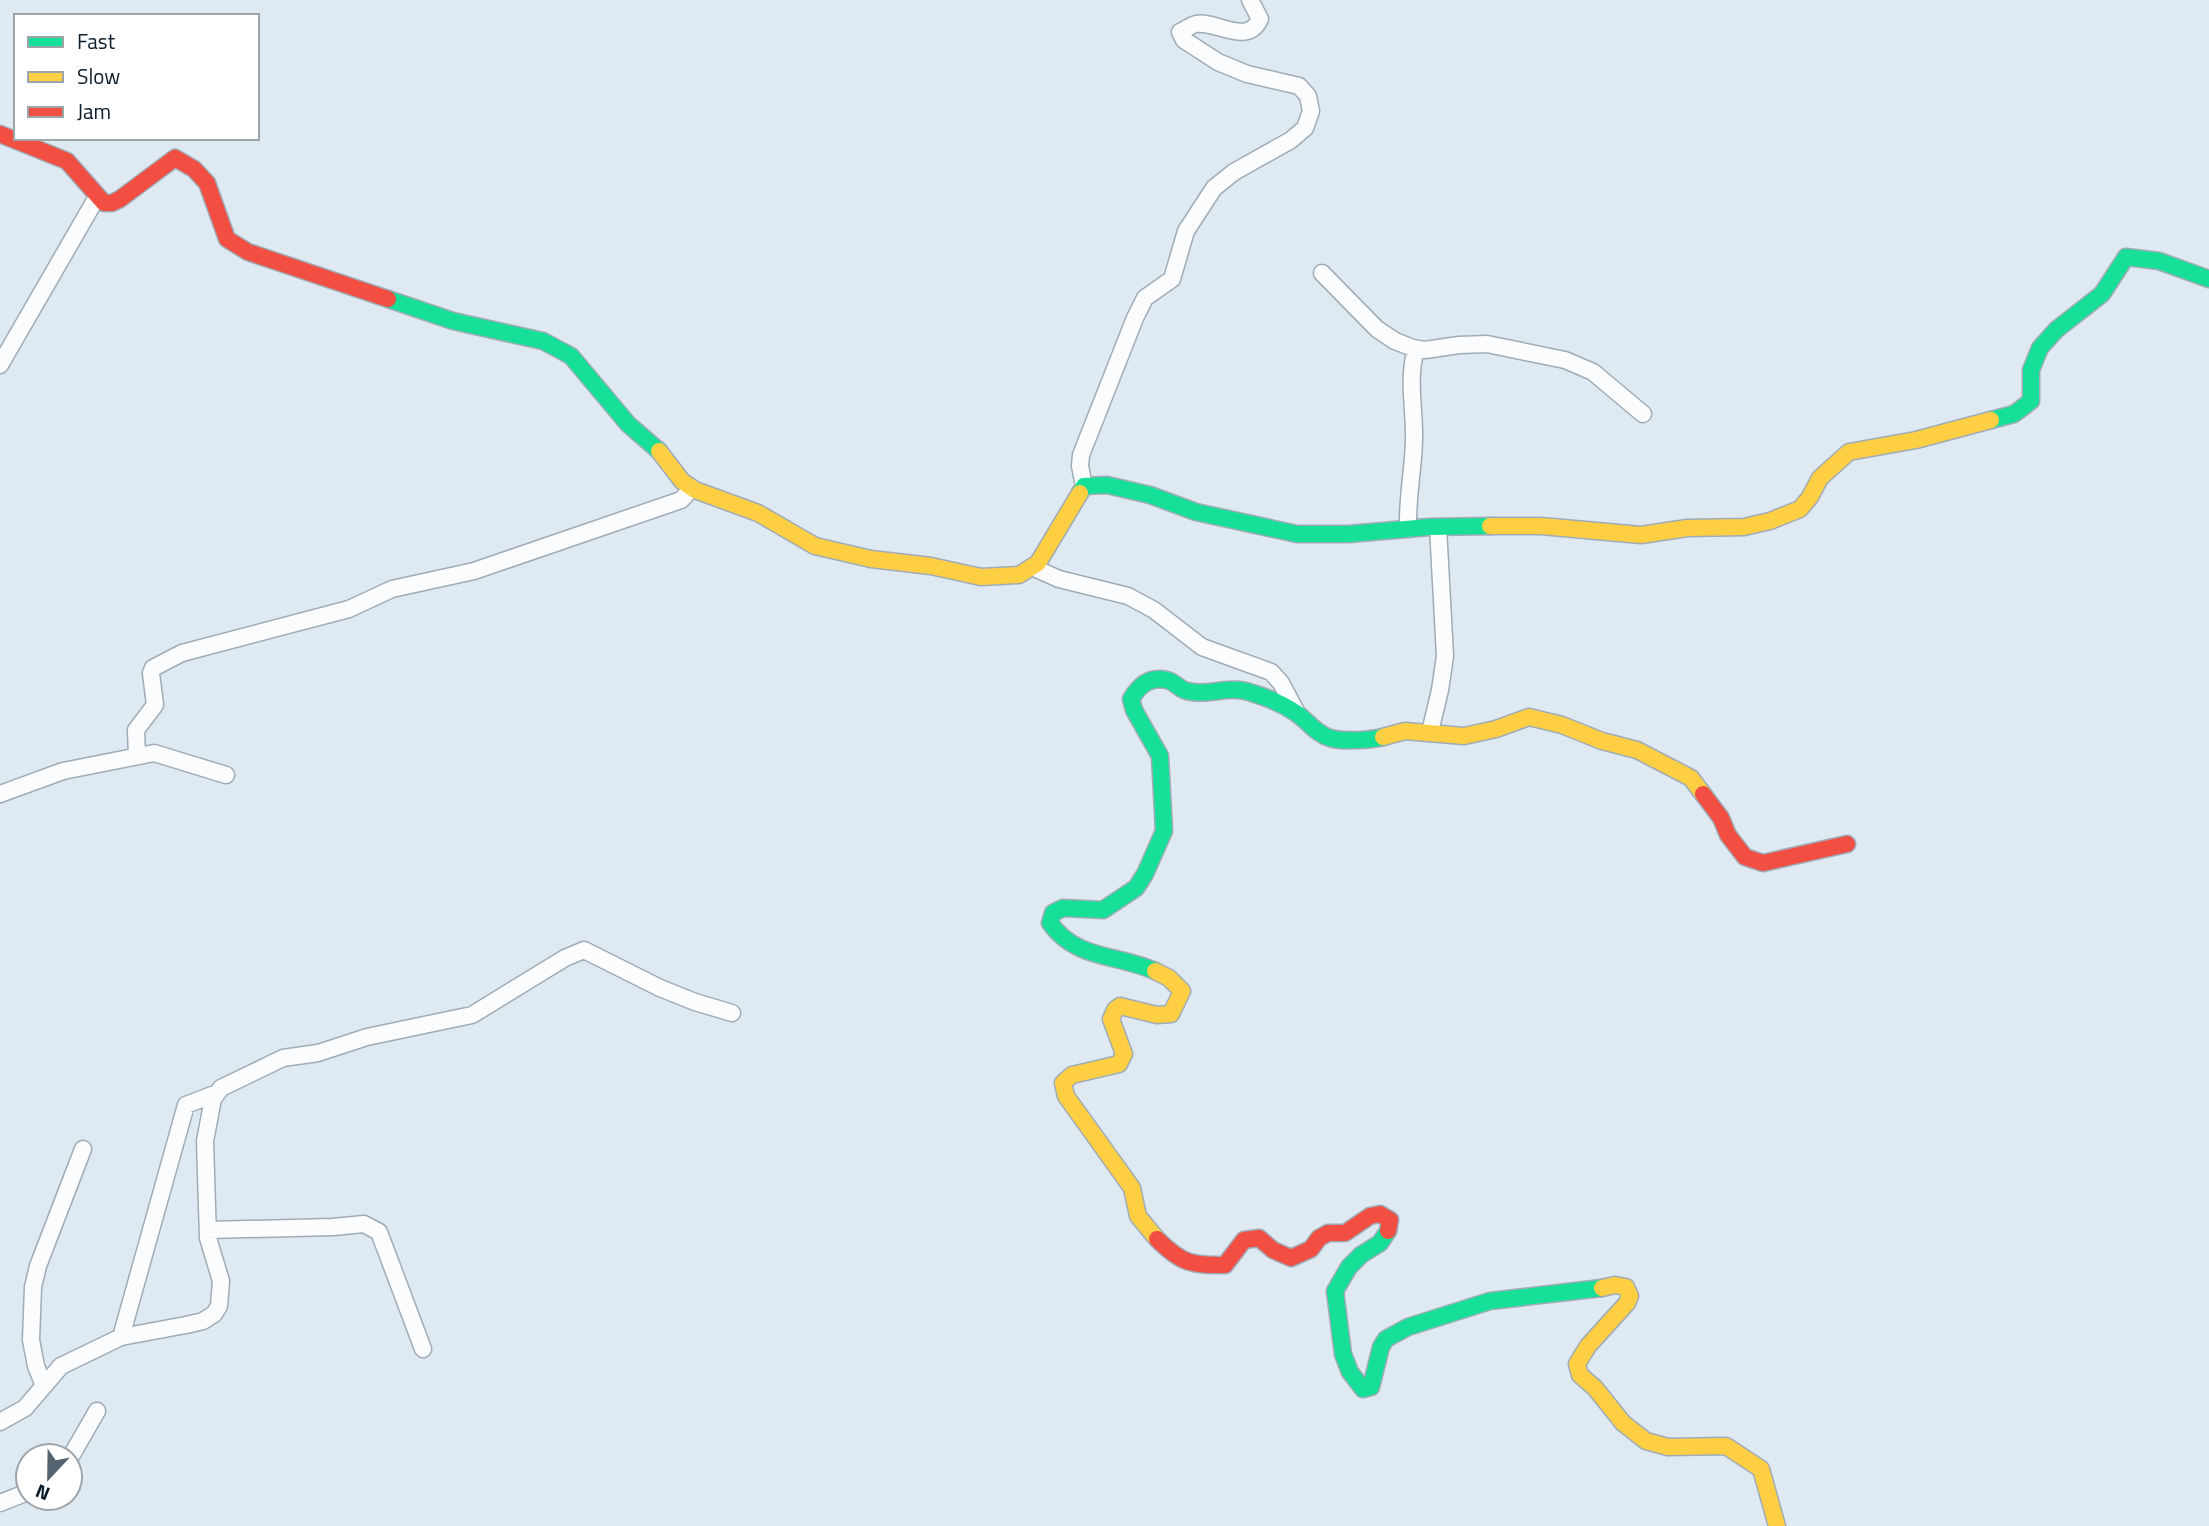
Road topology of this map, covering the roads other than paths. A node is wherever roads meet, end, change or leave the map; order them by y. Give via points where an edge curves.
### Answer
1 (1250, 0) edge
2 (15, 140) edge
3 (97, 197) junction
4 (1322, 273) dead end
5 (2209, 279) edge
6 (1416, 349) junction
7 (0, 365) edge
8 (1643, 414) dead end
9 (1084, 486) junction
10 (692, 488) junction
11 (1438, 527) junction
12 (1408, 529) junction
13 (1032, 567) junction
14 (1297, 713) junction
15 (1430, 732) junction
16 (136, 756) junction
17 (226, 775) dead end
18 (0, 794) edge
19 (1847, 844) dead end
20 (732, 1013) dead end
21 (217, 1093) junction
22 (83, 1149) dead end
23 (208, 1230) junction
24 (121, 1337) junction
25 (423, 1349) dead end
26 (44, 1386) junction
27 (97, 1411) dead end
28 (0, 1422) edge
29 (79, 1442) edge
30 (1777, 1526) edge

1 - 9 street via 1260,19 1256,27 1226,31 1197,24 1180,32 1184,40 1247,74 1299,86 1308,96 1311,111 1305,128 1291,140 1214,188 1186,231 1172,279 1145,298 1081,455
2 - 3 street via 67,161
3 - 7 street
3 - 10 street via 113,203 175,158 207,183 227,239 248,253 453,321 543,341 571,356 628,424 655,446
4 - 6 street via 1377,329
5 - 11 street via 2165,261 2126,257 2097,300 2041,344 2029,376 2031,401 2023,408 1916,440 1849,452 1820,478 1800,509 1770,521 1641,535 1541,526
6 - 8 street via 1487,344 1565,360 1593,372
6 - 12 street
9 - 12 street via 1107,485 1196,512 1297,534
9 - 13 street
10 - 13 street via 758,513 815,546 981,576 1019,575
10 - 16 street via 681,500 474,571 392,589 349,609 182,653 152,668 155,705 136,730
11 - 12 street
11 - 15 street via 1445,656
13 - 14 street via 1059,579 1128,596 1202,647 1271,672
14 - 15 street via 1330,738 1372,740 1405,731
14 - 30 street via 1251,692 1183,690 1170,681 1149,680 1130,699 1160,756 1164,831 1136,888 1103,910 1063,908 1053,912 1050,923 1054,932 1088,951 1158,971 1182,991 1171,1014 1120,1006 1114,1010 1112,1029 1124,1054 1119,1064 1072,1075 1063,1083 1066,1096 1132,1188 1138,1216 1147,1229 1184,1261 1225,1265 1244,1240 1259,1238 1291,1258 1311,1249 1328,1233 1345,1233 1370,1216 1380,1214 1390,1220 1381,1245 1359,1256 1335,1292 1341,1354 1363,1389 1371,1387 1386,1339 1408,1327 1490,1301 1626,1287 1627,1303 1588,1346 1577,1364 1580,1375 1623,1423 1646,1441 1668,1447 1726,1446 1761,1469
15 - 19 street via 1464,736 1529,717 1562,725 1636,750 1691,778 1745,856 1763,863
16 - 17 street via 154,753
16 - 18 street via 63,771
20 - 21 street via 660,988 584,950 472,1015 283,1058
21 - 23 street via 205,1141
21 - 24 street via 186,1105
22 - 26 street via 33,1287 31,1340
23 - 24 street via 221,1281 214,1314 203,1321
23 - 25 street via 364,1224 379,1232
24 - 26 street via 61,1366
26 - 28 street via 25,1408
27 - 29 street

